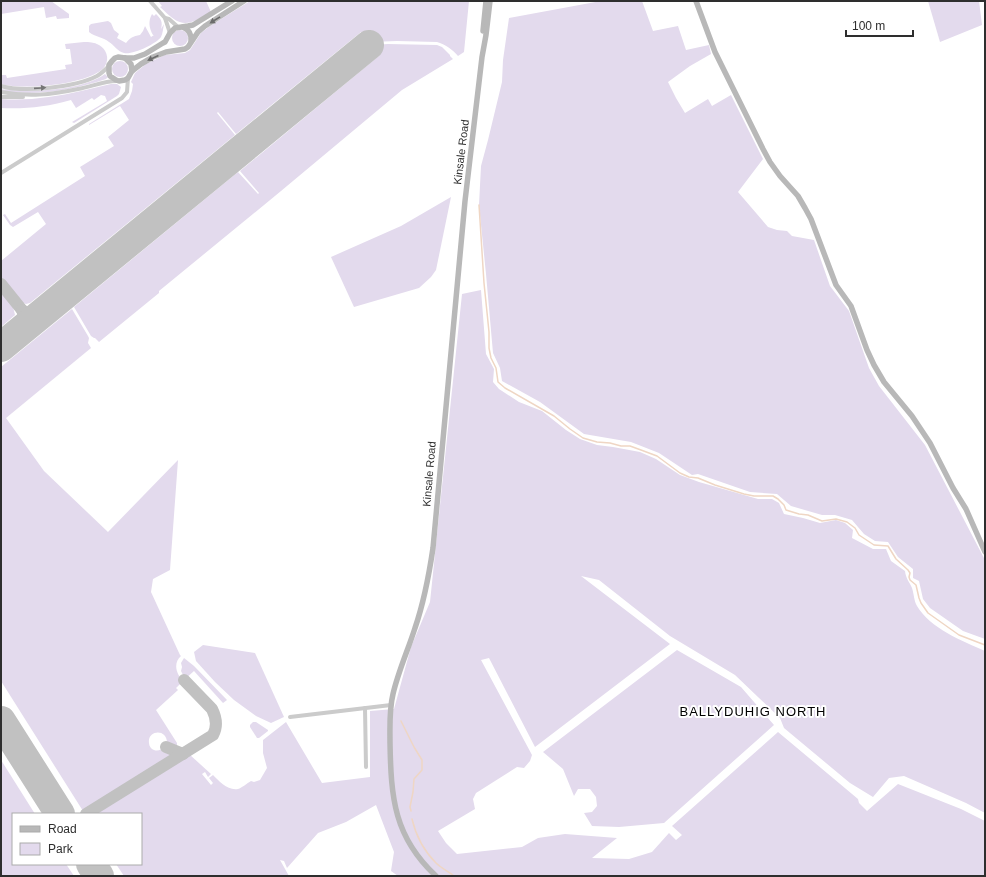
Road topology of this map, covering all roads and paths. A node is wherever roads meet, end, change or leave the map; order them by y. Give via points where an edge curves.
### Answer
1 (150, 1) edge
2 (232, 1) edge
3 (244, 1) edge
4 (486, 1) edge
5 (490, 1) edge
6 (696, 1) edge
7 (165, 18) junction
8 (181, 27) junction
9 (169, 34) junction
10 (190, 44) junction
11 (177, 50) junction
12 (482, 57) junction
13 (125, 58) junction
14 (109, 65) junction
15 (132, 71) junction
16 (123, 80) junction
17 (1, 86) edge
18 (1, 92) edge
19 (33, 96) junction
20 (1, 97) edge
21 (1, 173) edge
22 (985, 552) edge
23 (391, 705) junction
24 (365, 708) junction
25 (290, 717) dead end
26 (366, 767) dead end
27 (436, 876) edge

1 - 7 street
2 - 8 street via 193,25
3 -> 10 street via 205,26
4 - 12 street, Kinsale Road
5 - 12 street, Kinsale Road
6 - 22 street via 715,52 763,149 780,176 798,196 812,222 836,285 851,306 874,365 884,382 922,429 966,509
7 - 8 street
7 - 9 street
8 - 9 street via 175,28
8 - 10 street via 191,34
9 - 11 street via 171,46
9 - 13 street via 163,44 147,53
10 - 11 street via 185,49
11 -> 15 street via 153,57
12 - 23 street, Kinsale Road via 465,201 428,580 419,618
13 - 14 street via 115,58
13 - 15 street via 131,64
14 - 16 street via 110,76
17 -> 14 street via 27,89 65,85 93,78 105,71
15 - 16 street via 131,75
16 - 19 street
16 - 21 street via 127,85 122,98
18 - 19 street
19 - 20 street
23 - 24 street
23 - 27 street, Kinsale Road via 390,756 393,798 400,826 425,866
24 - 25 street
24 - 26 street

